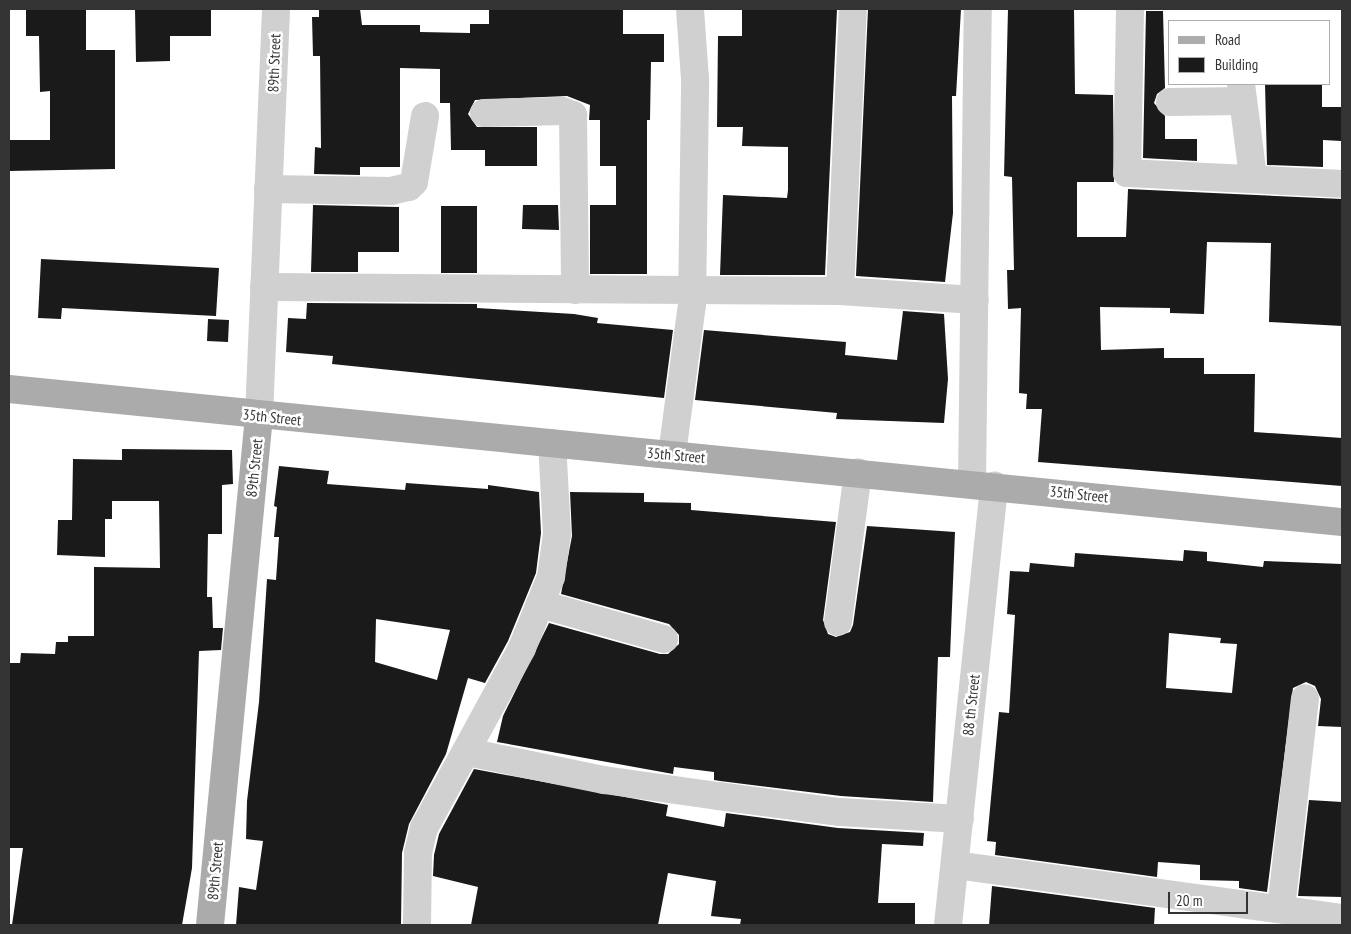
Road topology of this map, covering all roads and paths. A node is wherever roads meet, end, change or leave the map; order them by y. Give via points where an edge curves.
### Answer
1 (276, 9) edge
2 (690, 9) edge
3 (853, 9) edge
4 (978, 9) edge
5 (1130, 9) edge
6 (1242, 92) edge
7 (1170, 102) dead end
8 (484, 114) dead end
9 (425, 116) dead end
10 (1253, 177) junction
11 (1342, 184) edge
12 (268, 189) junction
13 (264, 287) junction
14 (575, 290) junction
15 (692, 291) junction
16 (840, 291) junction
17 (974, 300) junction
18 (9, 389) edge
19 (259, 416) junction
20 (552, 443) junction
21 (672, 454) junction
22 (858, 472) junction
23 (983, 484) junction
24 (1342, 522) edge
25 (540, 604) junction
26 (838, 622) dead end
27 (664, 639) dead end
28 (1304, 698) dead end
29 (467, 752) junction
30 (960, 819) junction
31 (955, 865) junction
32 (1281, 909) junction
33 (1342, 918) edge
34 (210, 925) edge
35 (417, 925) edge
36 (948, 925) edge

1 - 12 street, 89th Street
2 - 15 street via 695,79
3 - 16 street
4 - 17 street, 88 th Street
5 - 10 street via 1127,174
6 - 7 street
6 - 10 street
8 - 14 street via 562,111 573,114
9 - 12 street via 414,182 410,187 391,191
10 - 11 street
12 - 13 street, 89th Street
13 - 14 street
13 - 19 street, 89th Street
14 - 15 street
15 - 16 street
15 - 21 street
16 - 17 street
17 - 23 street, 88 th Street
18 - 19 main road, 35th Street
19 - 20 main road, 35th Street
19 - 34 main road, 89th Street
20 - 21 main road, 35th Street
20 - 25 street via 557,534 551,577
21 - 22 main road, 35th Street
22 - 23 main road, 35th Street
22 - 26 street
23 - 24 main road, 35th Street
23 - 30 street, 88 th Street
25 - 27 street
25 - 29 street via 522,648
28 - 32 street
29 - 30 street via 604,780 718,796 840,812
29 - 35 street via 424,828 418,853
30 - 31 street, 88 th Street
31 - 32 street
31 - 36 street, 88 th Street
32 - 33 street

